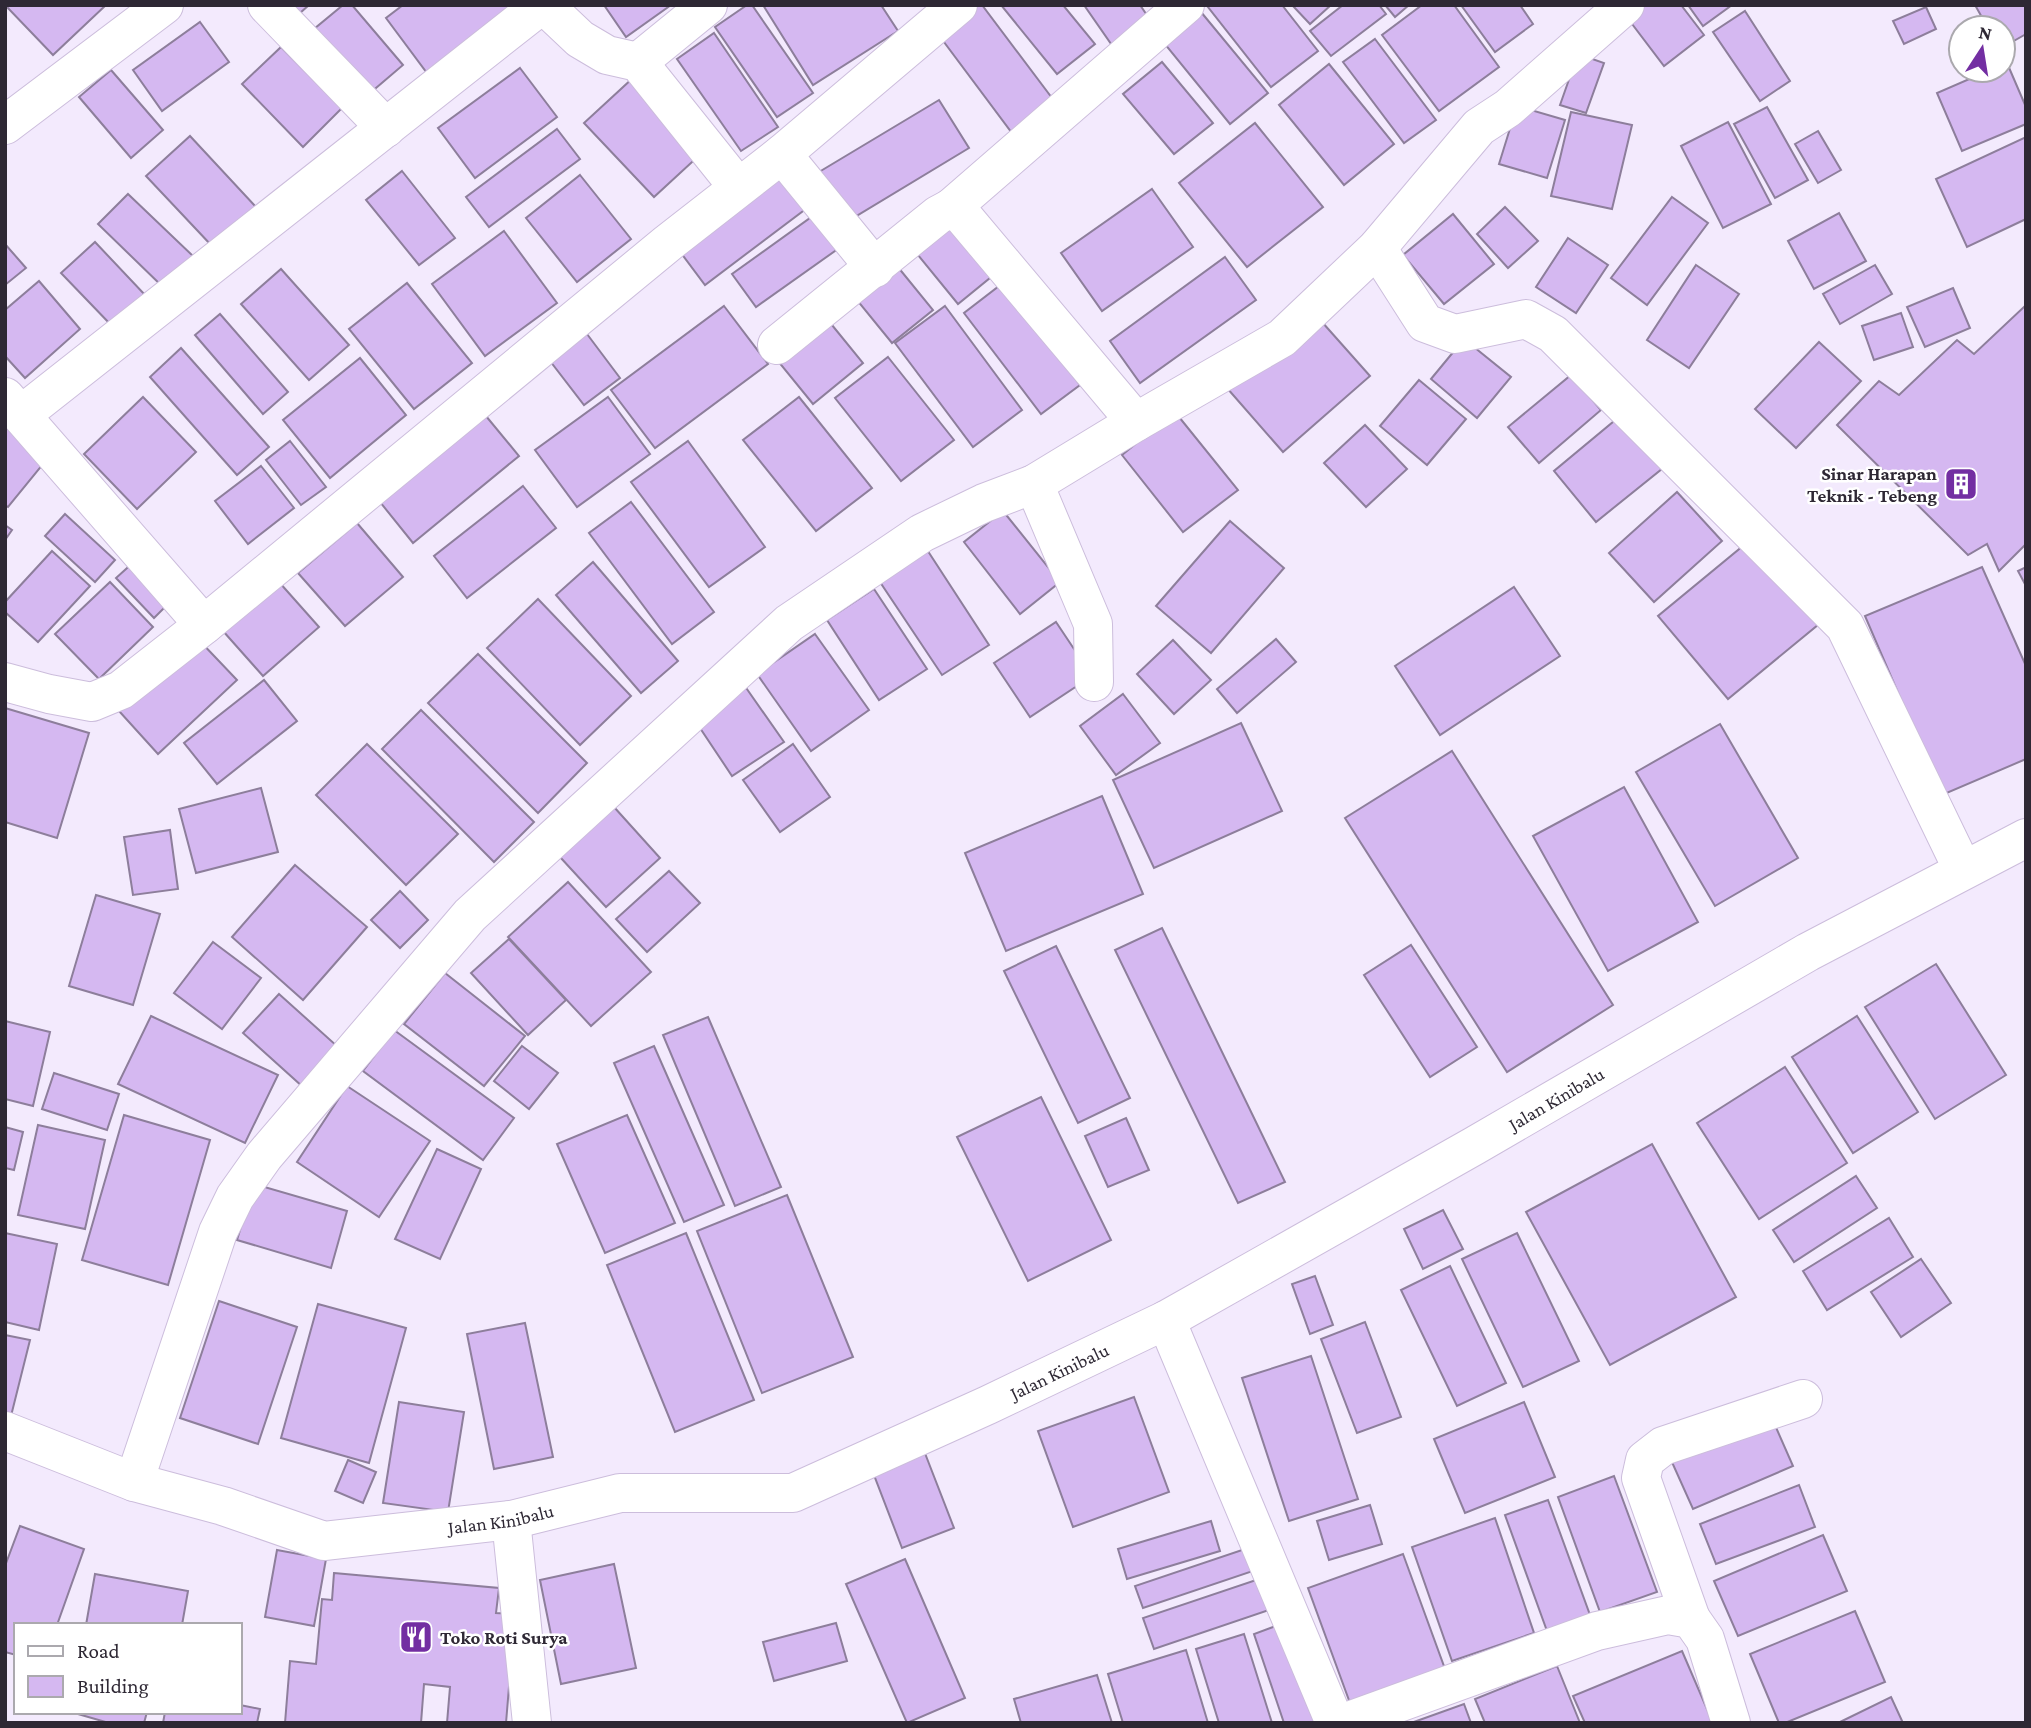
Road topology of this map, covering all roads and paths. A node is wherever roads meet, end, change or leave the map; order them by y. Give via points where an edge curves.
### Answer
1 (164, 5) edge
2 (267, 5) edge
3 (533, 5) edge
4 (544, 5) edge
5 (708, 5) edge
6 (958, 5) edge
7 (1185, 5) edge
8 (1610, 10) edge
9 (638, 62) junction
10 (5, 125) edge
11 (386, 128) junction
12 (782, 154) junction
13 (738, 187) junction
14 (951, 208) junction
15 (1377, 248) junction
16 (875, 268) junction
17 (777, 345) dead end
18 (13, 406) edge
19 (1136, 422) junction
20 (1034, 484) junction
21 (204, 625) junction
22 (5, 682) edge
23 (1094, 682) dead end
24 (2026, 838) edge
25 (1963, 870) junction
26 (1166, 1320) junction
27 (1804, 1399) dead end
28 (5, 1431) edge
29 (134, 1482) junction
30 (511, 1520) junction
31 (1690, 1619) junction
32 (532, 1723) edge
33 (1335, 1723) edge
34 (1343, 1723) edge
35 (1731, 1723) edge

1 - 10 street
2 - 11 street
3 - 11 street via 531,13
4 - 9 street via 580,39 607,55
5 - 9 street
6 - 12 street
7 - 14 street
8 - 15 street via 1508,108 1479,127
9 - 13 street
11 - 18 street
12 - 13 street
12 - 16 street
13 - 21 street
14 - 16 street
14 - 19 street via 961,214
15 - 19 street via 1282,338
15 - 25 street via 1425,323 1455,334 1526,319 1553,334 1845,626
16 - 17 street
18 - 21 street
19 - 20 street
20 - 23 street via 1093,624
20 - 29 street via 922,533 789,622 470,915 234,1197 218,1232
21 - 22 street via 121,690 92,702
24 - 25 street, Jalan Kinibalu
25 - 26 street, Jalan Kinibalu via 1808,952
26 - 30 street, Jalan Kinibalu via 793,1493 620,1493
26 - 33 street
27 - 31 street via 1663,1446 1645,1460 1641,1478
28 - 29 street, Jalan Kinibalu
29 - 30 street, Jalan Kinibalu via 324,1541
30 - 32 street
31 - 34 street via 1668,1615 1597,1631
31 - 35 street via 1705,1639

